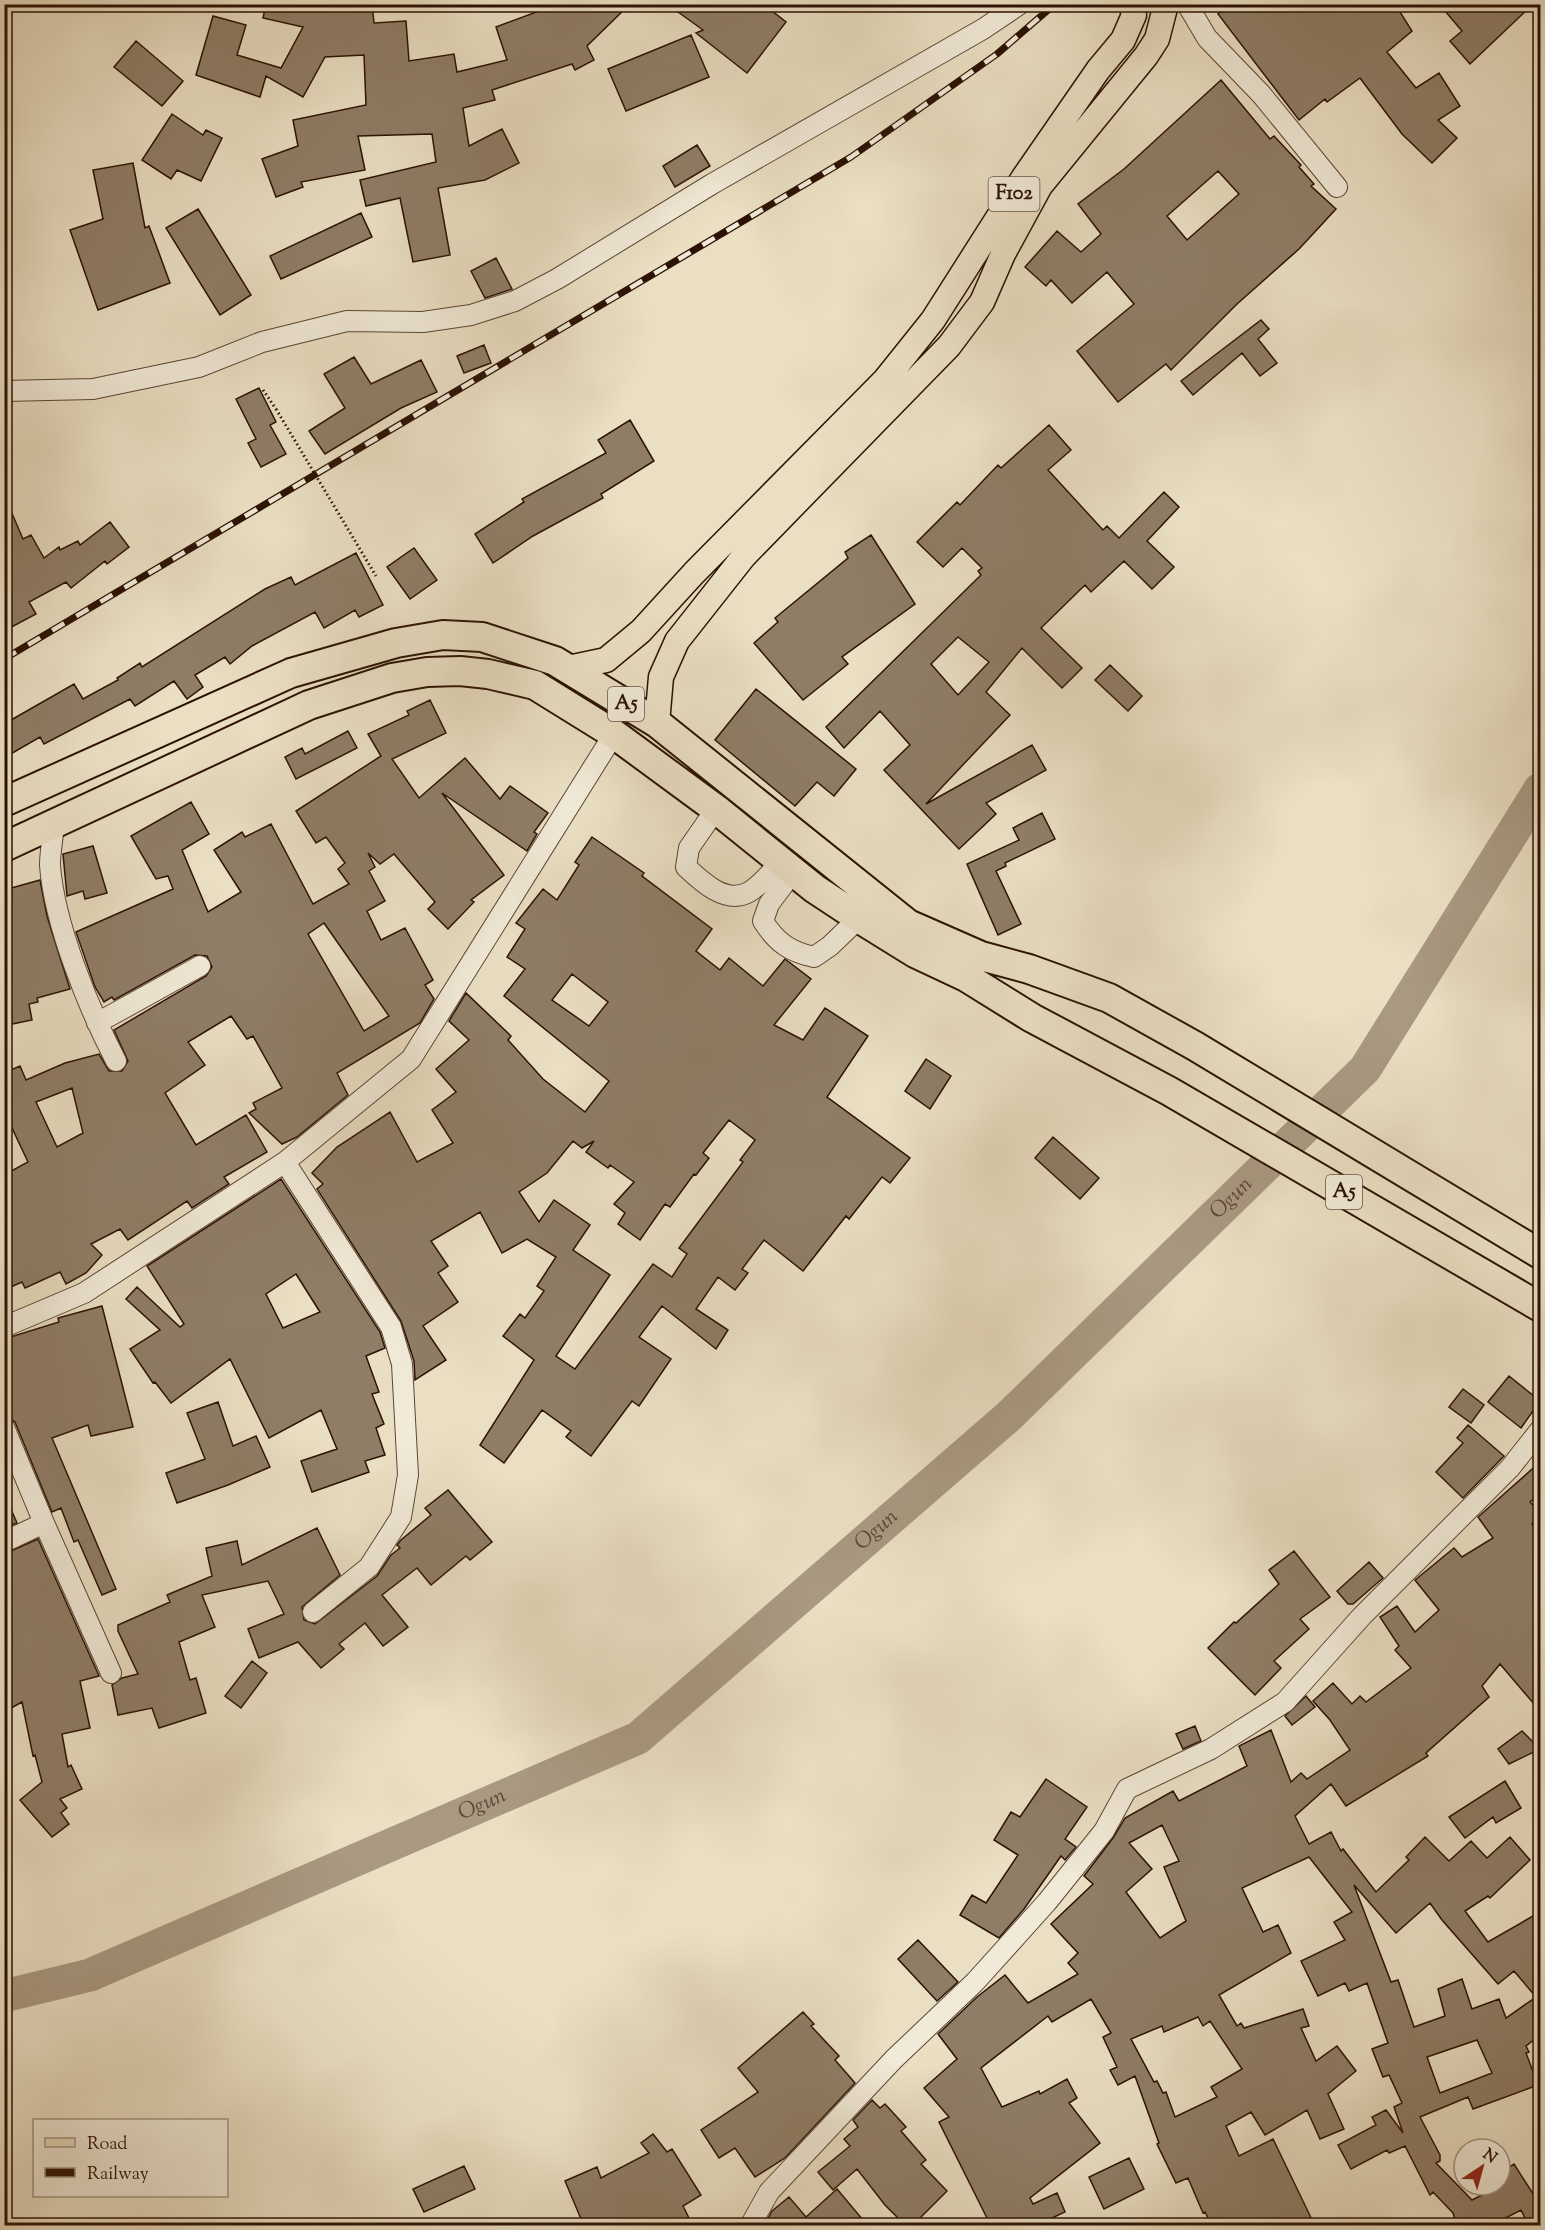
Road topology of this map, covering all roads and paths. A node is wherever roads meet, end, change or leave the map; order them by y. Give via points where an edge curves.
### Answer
1 (1020, 4) edge
2 (1131, 4) edge
3 (1166, 4) edge
4 (1187, 4) edge
5 (1337, 187) dead end
6 (263, 390) dead end
7 (4, 391) edge
8 (376, 576) dead end
9 (568, 668) junction
10 (657, 723) junction
11 (178, 724) junction
12 (614, 734) junction
13 (197, 759) junction
14 (4, 802) edge
15 (716, 809) junction
16 (54, 824) junction
17 (4, 847) edge
18 (787, 867) junction
19 (859, 918) junction
20 (200, 966) dead end
21 (97, 1023) junction
22 (116, 1061) dead end
23 (285, 1162) junction
24 (1540, 1254) edge
25 (1530, 1300) edge
26 (4, 1327) edge
27 (4, 1427) edge
28 (1540, 1430) edge
29 (44, 1524) junction
30 (4, 1542) edge
31 (313, 1612) dead end
32 (111, 1673) dead end
33 (750, 2226) edge

1 - 7 street via 515,301 471,315 423,322 348,321 262,342 199,367 93,389
2 - 9 main road, F102 via 1134,15 1123,40 1024,177 933,320 885,380 641,631 606,660
3 - 10 main road, F102 via 1157,39 1040,186 982,302 949,346 744,556 677,641 662,676
4 - 5 street via 1207,38 1261,93
6 - 8 path, bridge
9 - 10 highway, A5
9 - 11 highway, A5 via 519,647 482,637 443,635 319,663
10 - 24 highway, A5 via 908,924 981,956 1109,998
11 - 13 highway
11 - 14 highway, A5
12 - 13 highway, A5 via 535,685 488,674 428,672 392,678 309,705
12 - 15 highway, A5
12 - 23 street via 411,1059
13 - 16 highway, A5
15 - 18 highway, A5
15 - 18 street via 689,848 686,867 706,885 728,896 749,892
16 - 17 highway, A5
16 - 21 street via 50,865 64,931
18 - 19 highway, A5
18 - 19 street via 763,921 771,935 792,952 814,957
19 - 25 highway, A5 via 1032,1018 1169,1091
20 - 21 street
21 - 22 street
23 - 26 street via 84,1293
23 - 31 street via 391,1327 402,1375 408,1475 401,1517 369,1567
27 - 29 street
28 - 33 street via 1510,1468 1362,1616 1285,1702 1211,1749 1127,1789 1104,1831 1047,1902 975,1982 894,2059 769,2192
29 - 30 street
29 - 32 street

